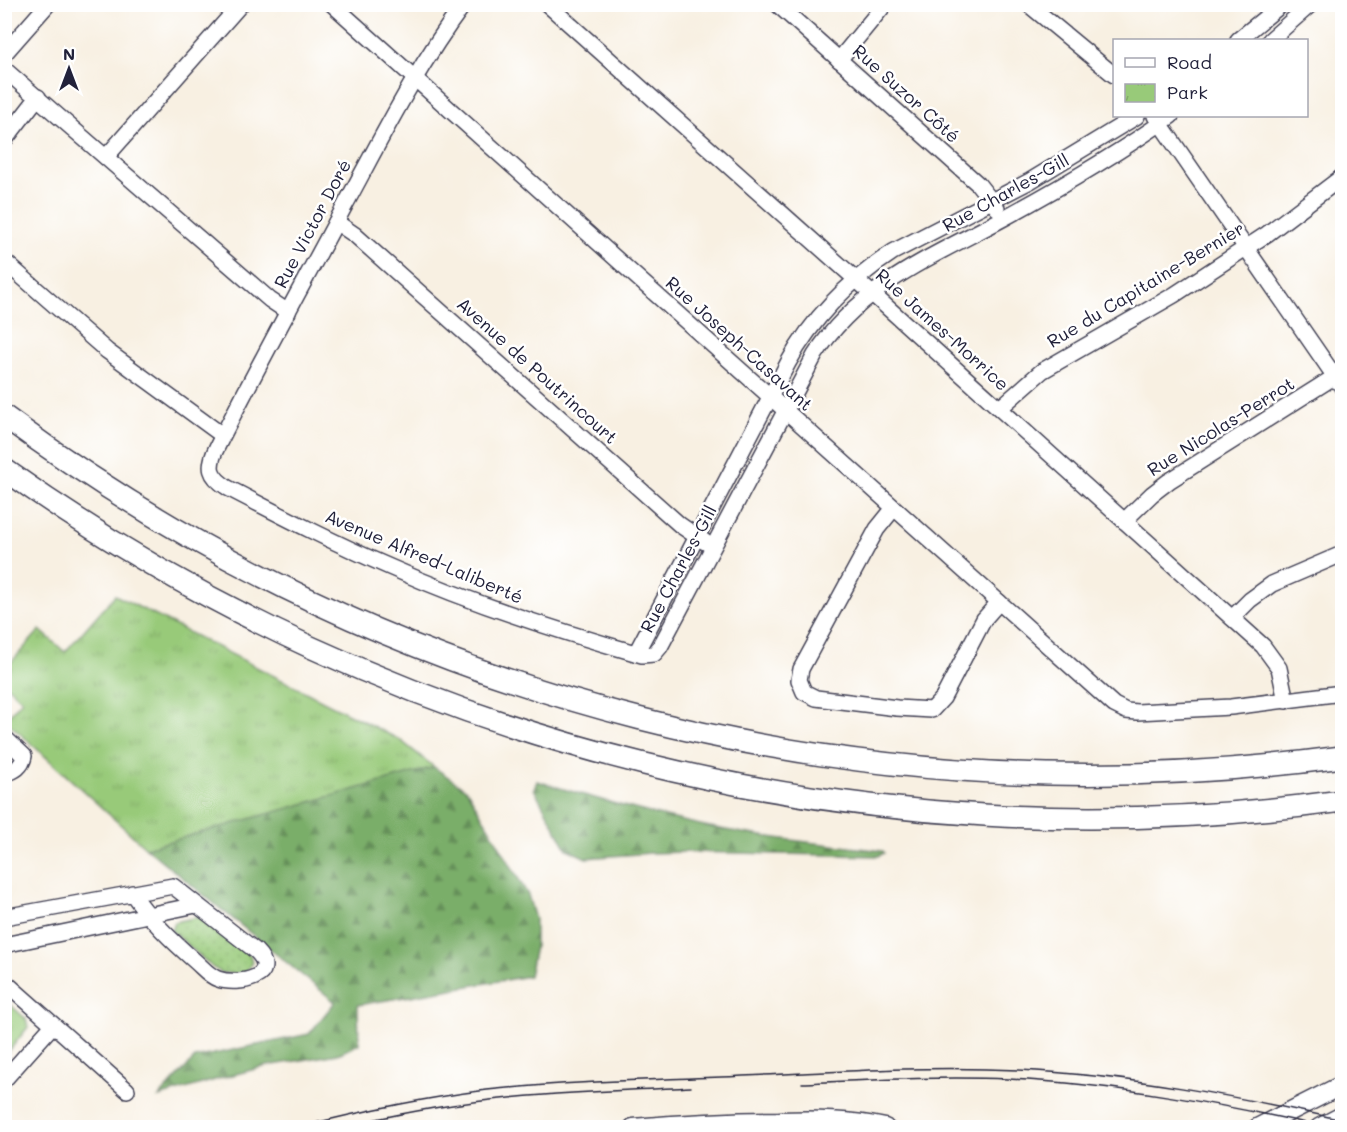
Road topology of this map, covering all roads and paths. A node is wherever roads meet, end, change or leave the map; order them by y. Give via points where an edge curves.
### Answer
1 (48, 4) edge
2 (241, 4) edge
3 (332, 4) edge
4 (464, 4) edge
5 (547, 4) edge
6 (777, 4) edge
7 (885, 4) edge
8 (1028, 4) edge
9 (1282, 4) edge
10 (1305, 6) edge
11 (1239, 39) edge
12 (1271, 39) edge
13 (4, 54) edge
14 (838, 60) junction
15 (4, 69) edge
16 (1113, 74) edge
17 (414, 79) junction
18 (38, 97) junction
19 (1135, 117) edge
20 (1162, 118) edge
21 (4, 141) edge
22 (106, 157) junction
23 (1342, 177) edge
24 (993, 202) junction
25 (1003, 219) junction
26 (336, 222) junction
27 (1246, 248) junction
28 (4, 261) edge
29 (856, 280) junction
30 (871, 294) junction
31 (288, 312) junction
32 (1340, 379) edge
33 (770, 397) junction
34 (1000, 408) junction
35 (784, 411) junction
36 (4, 416) edge
37 (222, 435) junction
38 (4, 469) edge
39 (211, 470) joint
40 (894, 508) junction
41 (1124, 521) junction
42 (696, 538) junction
43 (713, 546) junction
44 (1342, 554) edge
45 (999, 602) junction
46 (1232, 618) junction
47 (636, 654) junction
48 (1342, 693) edge
49 (1286, 701) junction
50 (4, 737) edge
51 (1342, 757) edge
52 (4, 774) edge
53 (1342, 801) edge
54 (132, 893) junction
55 (196, 905) junction
56 (147, 915) junction
57 (4, 917) edge
58 (4, 945) edge
59 (4, 981) edge
60 (53, 1025) junction
61 (4, 1080) edge
62 (1342, 1085) edge
63 (127, 1090) dead end
64 (1342, 1116) edge
65 (633, 1128) edge
66 (885, 1128) edge
67 (1257, 1128) edge
68 (1319, 1128) edge

1 - 13 street
2 - 22 street
3 - 17 street, Rue Joseph-Casavant
4 - 17 street, Rue Victor Doré
5 - 29 street, Rue James-Morrice
6 - 14 street, Rue Suzor Côté
7 - 14 street
8 - 16 street
9 - 11 street
10 - 12 street
14 - 24 street, Rue Suzor Côté via 978,184
15 - 18 street
17 - 26 street, Rue Victor Doré
17 - 33 street, Rue Joseph-Casavant
18 - 21 street
18 - 22 street
19 - 24 street, Rue Charles-Gill
20 - 25 street, Rue Charles-Gill via 1091,168
20 - 27 street
22 - 31 street
23 - 27 street, Rue du Capitaine-Bernier
24 - 25 street, Rue Suzor Côté
24 - 29 street, Rue Charles-Gill via 893,252
25 - 30 street, Rue Charles-Gill via 904,271
26 - 31 street, Rue Victor Doré
26 - 42 street, Avenue de Poutrincourt via 355,234
27 - 32 street
27 - 34 street, Rue du Capitaine-Bernier via 1137,318 1049,367
28 - 37 street via 117,358
29 - 30 street, Rue James-Morrice
29 - 33 street, Rue Charles-Gill via 811,327
30 - 34 street, Rue James-Morrice
30 - 35 street, Rue Charles-Gill via 821,345
31 - 37 street, Rue Victor Doré
32 - 41 street, Rue Nicolas-Perrot via 1169,481
33 - 35 street, Rue Joseph-Casavant
33 - 42 street, Rue Charles-Gill
34 - 41 street, Rue James-Morrice
35 - 40 street, Rue Joseph-Casavant
35 - 43 street, Rue Charles-Gill
36 - 51 highway via 138,507 301,597 478,670 639,719 823,756 1007,774 1174,773
37 - 39 street, Rue Victor Doré
38 - 53 highway via 140,558 285,636 433,699 618,758 794,795 971,815 1171,817
39 - 47 street, Avenue Alfred-Laliberté via 228,488 395,570 494,609
40 - 45 street, Rue Joseph-Casavant
40 - 45 street via 877,529 801,669 799,680 804,692 812,698 932,710 943,698 984,619
41 - 46 street, Rue James-Morrice
42 - 43 street, Avenue de Poutrincourt
42 - 47 street, Rue Charles-Gill
43 - 47 street, Rue Charles-Gill via 656,652 648,656
44 - 46 street via 1272,584
45 - 49 street, Rue Joseph-Casavant via 1122,710 1148,712
46 - 49 street, Rue James-Morrice via 1276,661
48 - 49 street
50 - 52 street via 24,756 19,768
54 - 55 street via 173,886
54 - 56 street
54 - 57 street
55 - 56 street
55 - 56 street via 261,956 264,968 260,974 246,981 217,979 161,932
56 - 58 street
59 - 60 street
60 - 61 street
60 - 63 street
62 - 67 main road
64 - 68 main road
65 - 66 main road via 802,1120

